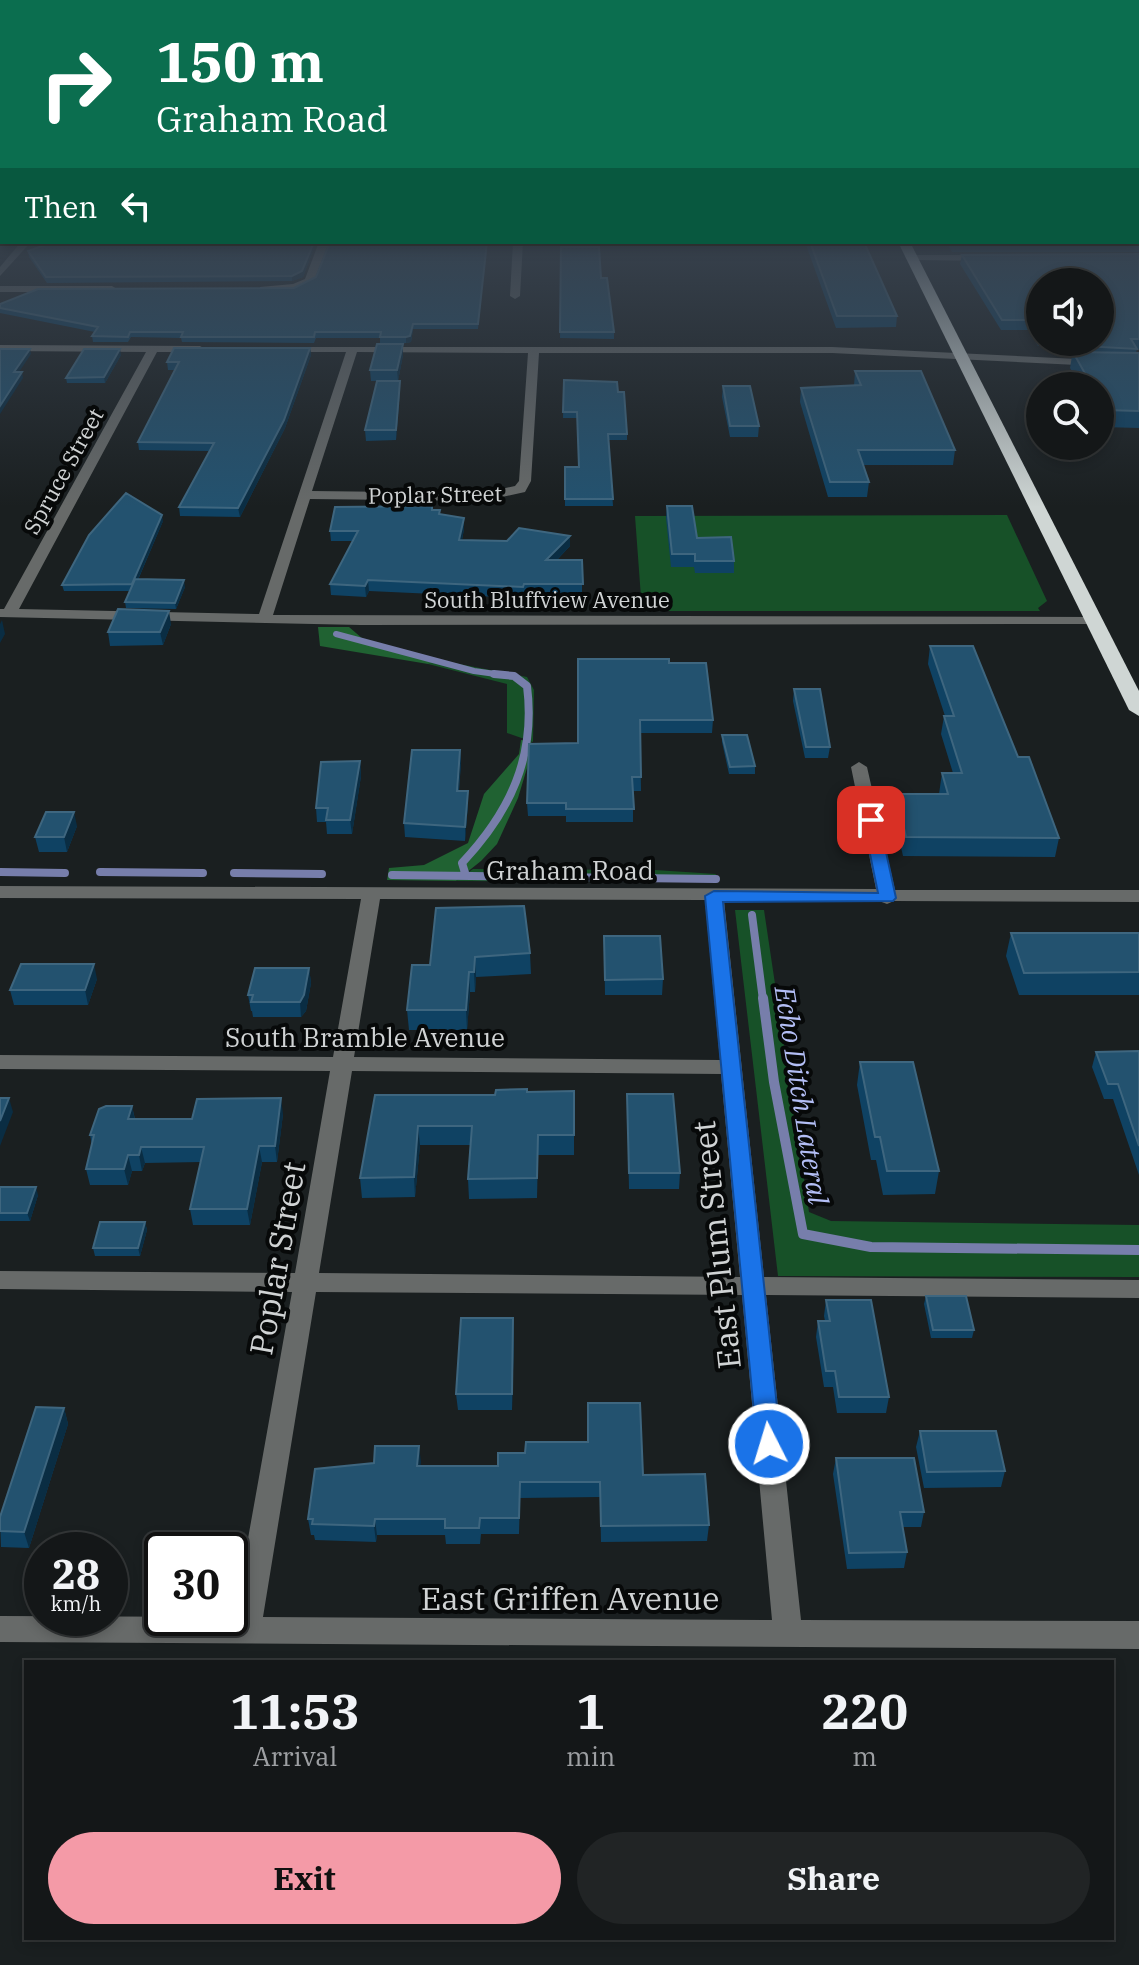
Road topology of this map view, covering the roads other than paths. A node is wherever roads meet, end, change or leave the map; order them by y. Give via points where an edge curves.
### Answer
1 (945, 324) edge
2 (0, 348) edge
3 (153, 349) junction
4 (214, 349) edge
5 (276, 349) edge
6 (352, 350) junction
7 (534, 350) junction
8 (961, 356) junction
9 (1139, 365) edge
10 (303, 495) junction
11 (4, 613) edge
12 (265, 617) junction
13 (1094, 621) junction
14 (1139, 710) edge
15 (859, 767) dead end
16 (0, 892) edge
17 (371, 895) junction
18 (714, 896) junction
19 (1139, 896) edge
20 (887, 898) junction
21 (0, 1062) edge
22 (342, 1064) junction
23 (729, 1067) junction
24 (0, 1280) edge
25 (305, 1283) junction
26 (754, 1285) junction
27 (1139, 1289) edge
28 (248, 1620) edge
29 (0, 1629) edge
30 (144, 1631) edge
31 (248, 1632) edge
32 (788, 1635) junction
33 (1139, 1635) edge

1 - 8 highway
2 - 3 street
3 - 4 street
3 - 11 street, Spruce Street
5 - 6 street
6 - 7 street
6 - 10 street
7 - 8 street via 832,350
7 - 10 street, Poplar Street via 525,481 520,489 483,497
8 - 9 street
8 - 13 highway
10 - 12 street
11 - 12 street, South Bluffview Avenue
12 - 13 street, South Bluffview Avenue
13 - 14 highway
15 - 20 street
16 - 17 street, Graham Road
17 - 18 street, Graham Road
17 - 22 street, Poplar Street
18 - 20 street, Graham Road
18 - 23 street, East Plum Street
19 - 20 street, Graham Road
21 - 22 street, South Bramble Avenue
22 - 23 street, South Bramble Avenue
22 - 25 street, Poplar Street
23 - 26 street, East Plum Street
24 - 25 street
25 - 26 street
25 - 28 street, Poplar Street
26 - 27 street
26 - 32 street, East Plum Street
29 - 30 street, East Griffen Avenue
31 - 32 street, East Griffen Avenue
32 - 33 street, East Griffen Avenue

